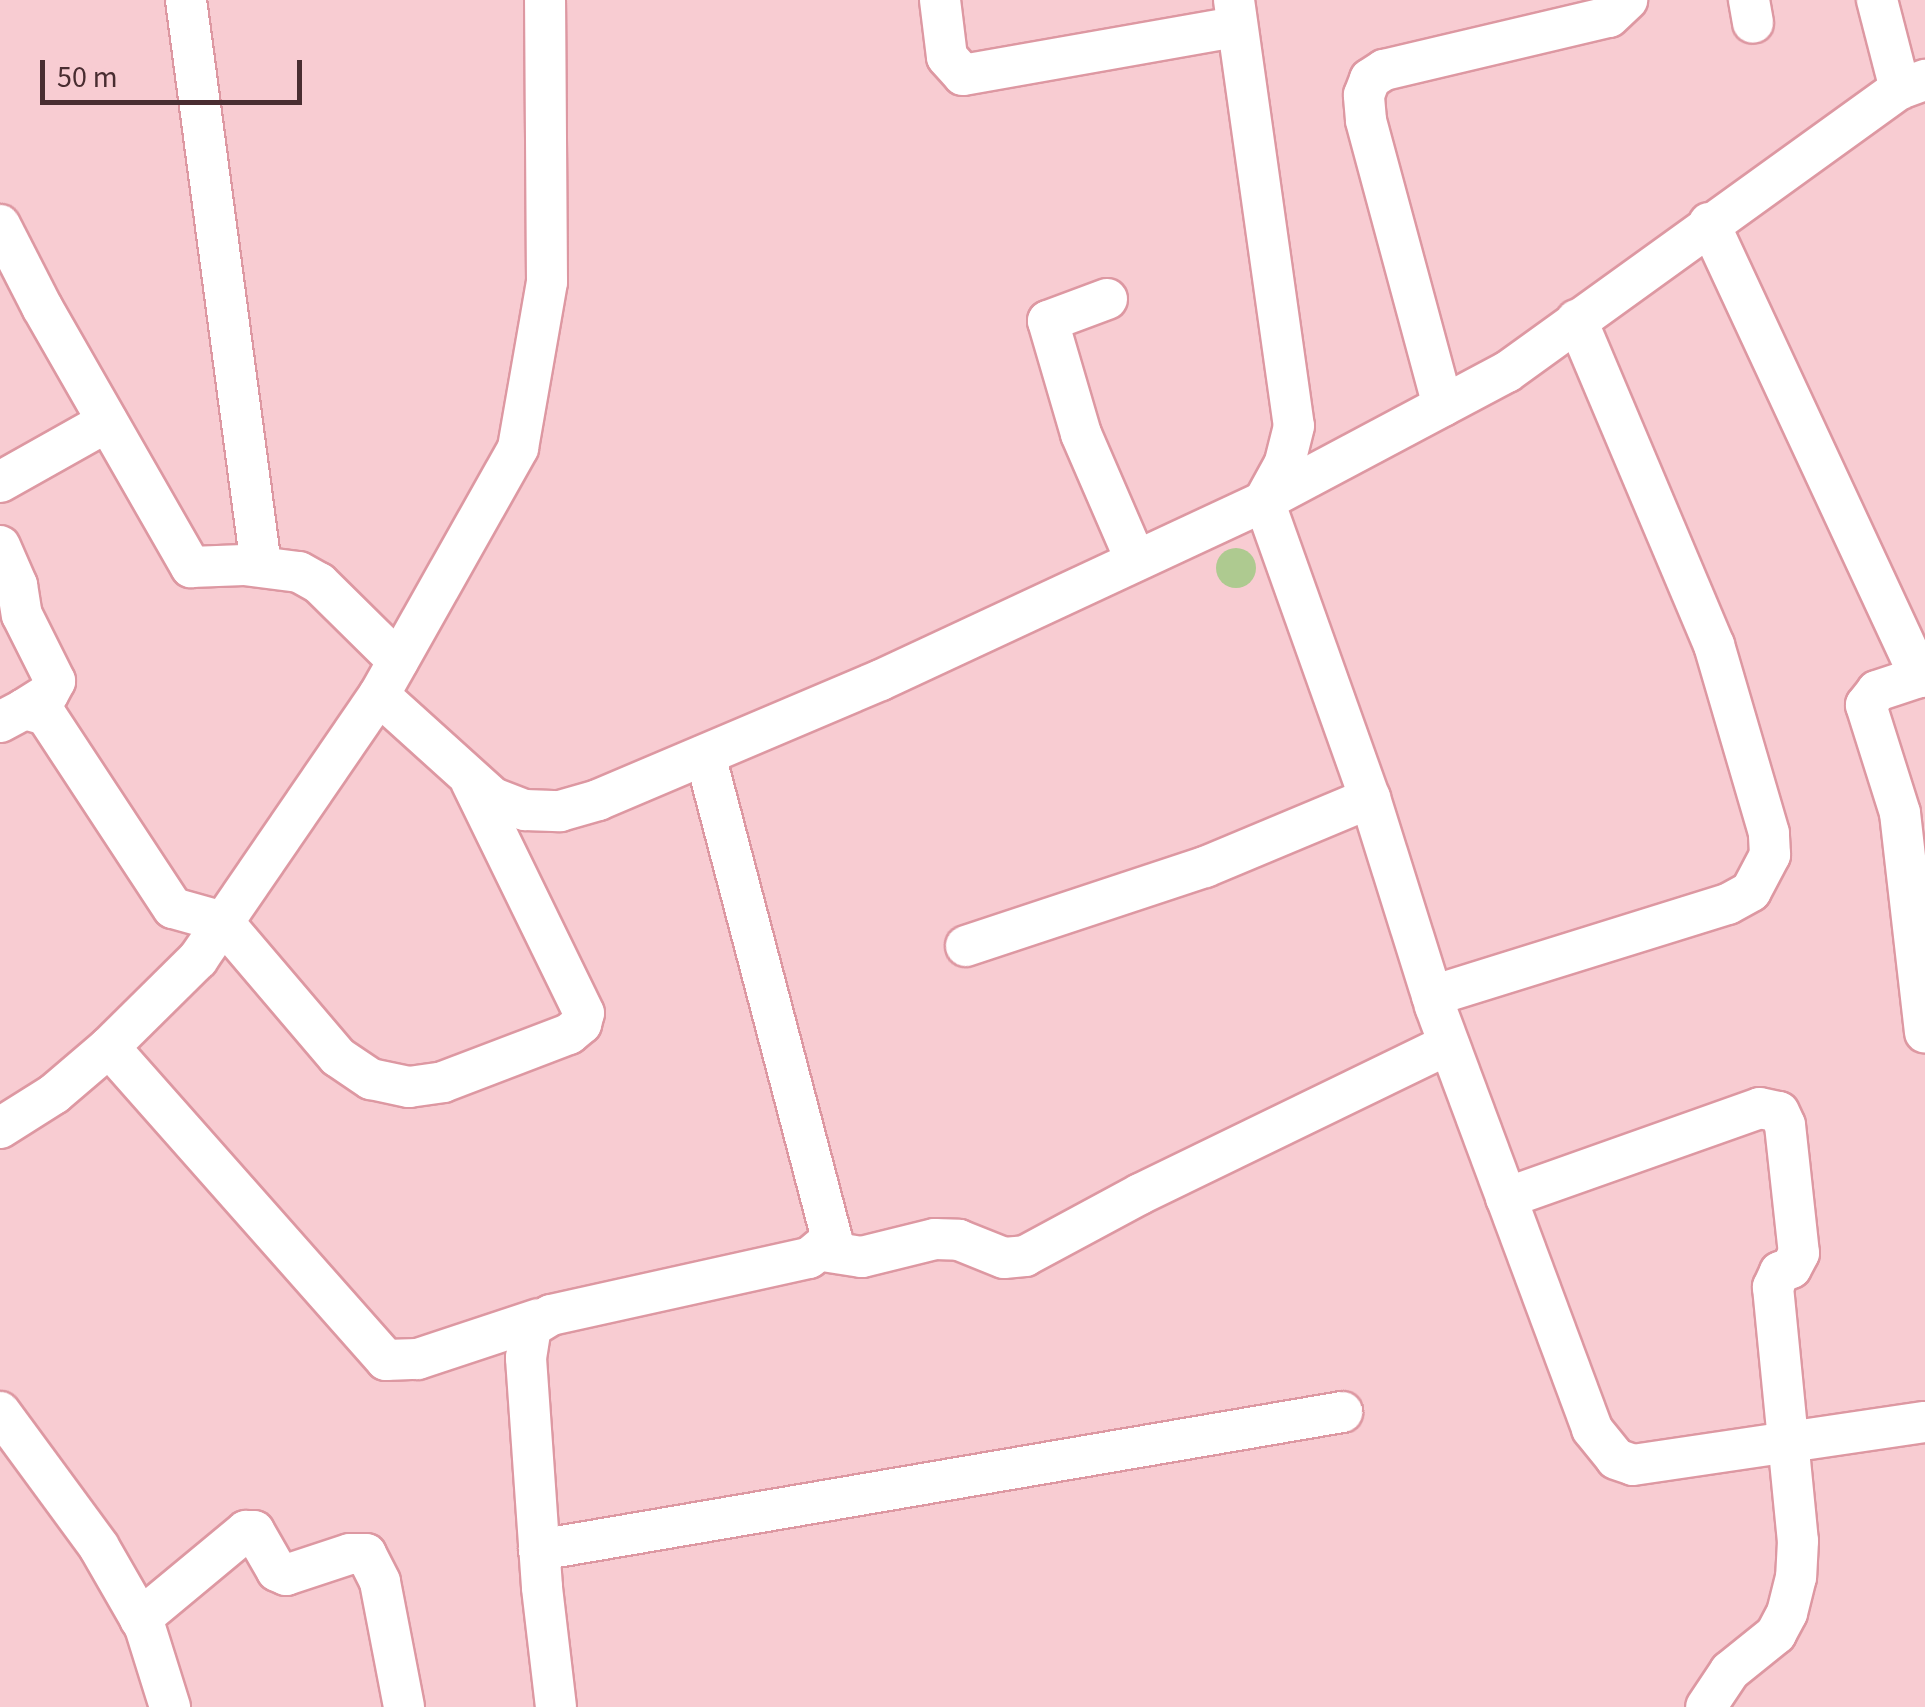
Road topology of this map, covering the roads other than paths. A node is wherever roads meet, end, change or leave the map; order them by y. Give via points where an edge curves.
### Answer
1 (186, 0) edge
2 (545, 0) edge
3 (940, 0) edge
4 (1627, 0) edge
5 (1877, 0) edge
6 (1235, 13) edge
7 (1912, 85) edge
8 (1709, 223) junction
9 (4, 244) edge
10 (1107, 299) dead end
11 (1577, 320) junction
12 (1443, 406) junction
13 (107, 422) junction
14 (0, 482) edge
15 (1264, 501) junction
16 (0, 546) edge
17 (1136, 561) junction
18 (261, 566) junction
19 (1923, 676) edge
20 (388, 678) junction
21 (12, 715) edge
22 (705, 755) junction
23 (470, 781) junction
24 (1370, 798) junction
25 (223, 922) junction
26 (966, 946) dead end
27 (1432, 996) junction
28 (1925, 1033) edge
29 (1449, 1044) junction
30 (109, 1047) junction
31 (0, 1128) edge
32 (1506, 1198) junction
33 (823, 1250) junction
34 (538, 1319) junction
35 (0, 1412) edge
36 (1342, 1412) dead end
37 (1925, 1422) edge
38 (1788, 1440) junction
39 (539, 1550) junction
40 (140, 1619) junction
41 (170, 1707) edge
42 (404, 1707) edge
43 (556, 1707) edge
44 (1706, 1707) edge

1 - 18 street
2 - 20 street via 547,282 518,448
3 - 6 street via 948,57 963,74
4 - 12 street via 1609,17 1384,70 1370,79 1366,120
5 - 7 street
6 - 15 street via 1294,426 1285,463
7 - 8 street
8 - 11 street
8 - 19 street
9 - 13 street
10 - 17 street via 1048,321 1081,434
11 - 12 street via 1507,372
11 - 27 street via 1714,645 1770,855 1752,891 1728,904
12 - 15 street
13 - 14 street
13 - 18 street via 192,568
15 - 17 street
15 - 24 street
16 - 21 street via 22,615 54,681 48,694
17 - 22 street
18 - 20 street via 318,582
19 - 28 street via 1877,691 1866,705 1900,813
20 - 23 street
20 - 25 street
21 - 25 street via 36,708 55,723 174,908
22 - 23 street via 560,810 525,810
22 - 33 street via 831,1224 832,1239
23 - 25 street via 580,1000 581,1024 569,1034 443,1082 409,1087 371,1080 338,1057
24 - 26 street via 1206,867
24 - 27 street
25 - 30 street via 198,958
27 - 29 street
29 - 32 street
29 - 33 street via 1025,1256 1004,1258 947,1239 862,1257
30 - 31 street
30 - 34 street via 386,1360 418,1359
32 - 38 street via 1592,1429 1616,1459 1658,1464
32 - 38 street via 1760,1108 1780,1112 1799,1253 1773,1288
33 - 34 street
34 - 39 street via 526,1340 526,1358
35 - 40 street via 99,1547
36 - 39 street
37 - 38 street
38 - 44 street via 1798,1540 1787,1614 1776,1634 1730,1671
39 - 43 street
40 - 41 street
40 - 42 street via 246,1531 254,1531 286,1575 366,1554 380,1582

